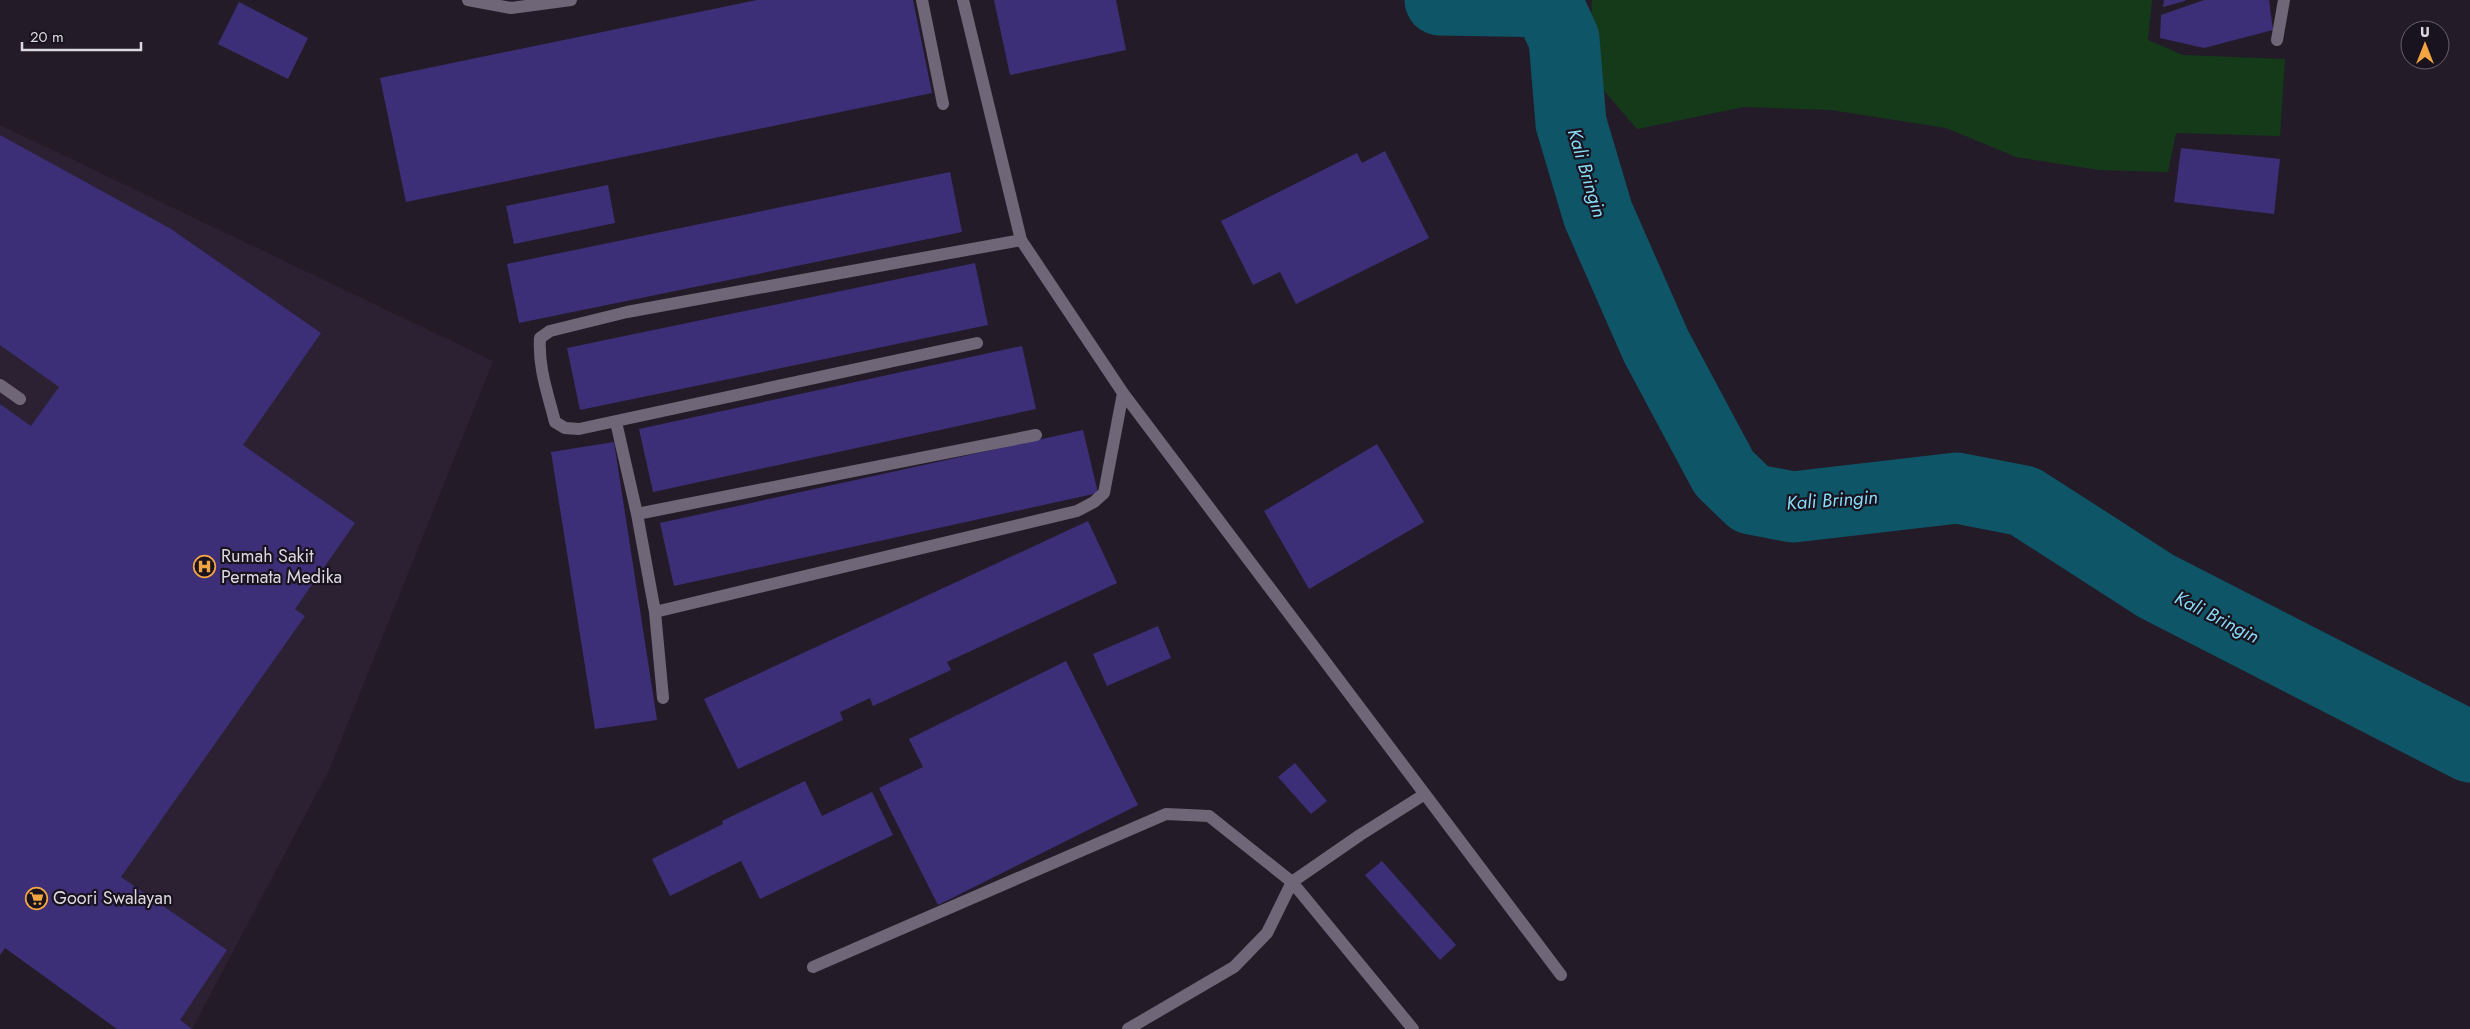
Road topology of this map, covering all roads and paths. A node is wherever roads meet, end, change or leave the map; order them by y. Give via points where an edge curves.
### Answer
1 (468, 0) edge
2 (570, 0) edge
3 (922, 0) edge
4 (963, 0) edge
5 (2284, 0) edge
6 (2277, 40) dead end
7 (943, 104) dead end
8 (1021, 240) junction
9 (977, 343) dead end
10 (0, 386) edge
11 (1123, 393) junction
12 (20, 399) dead end
13 (616, 422) junction
14 (1036, 435) dead end
15 (637, 514) junction
16 (655, 612) junction
17 (662, 698) dead end
18 (1425, 794) junction
19 (1292, 882) junction
20 (813, 967) dead end
21 (1562, 975) dead end
22 (1128, 1029) edge
23 (1413, 1029) edge

1 - 2 street via 511,8
3 - 7 street
4 - 8 street
5 - 6 street
8 - 11 street
8 - 13 street via 627,312 550,331 540,338 541,370 555,422 564,428 579,429
9 - 13 street
10 - 12 street
11 - 16 street via 1104,493 1077,511
11 - 18 street
13 - 15 street
14 - 15 street
15 - 16 street
16 - 17 street
18 - 19 street
18 - 21 street
19 - 20 street via 1209,816 1166,814
19 - 22 street via 1267,934 1234,967
19 - 23 street

